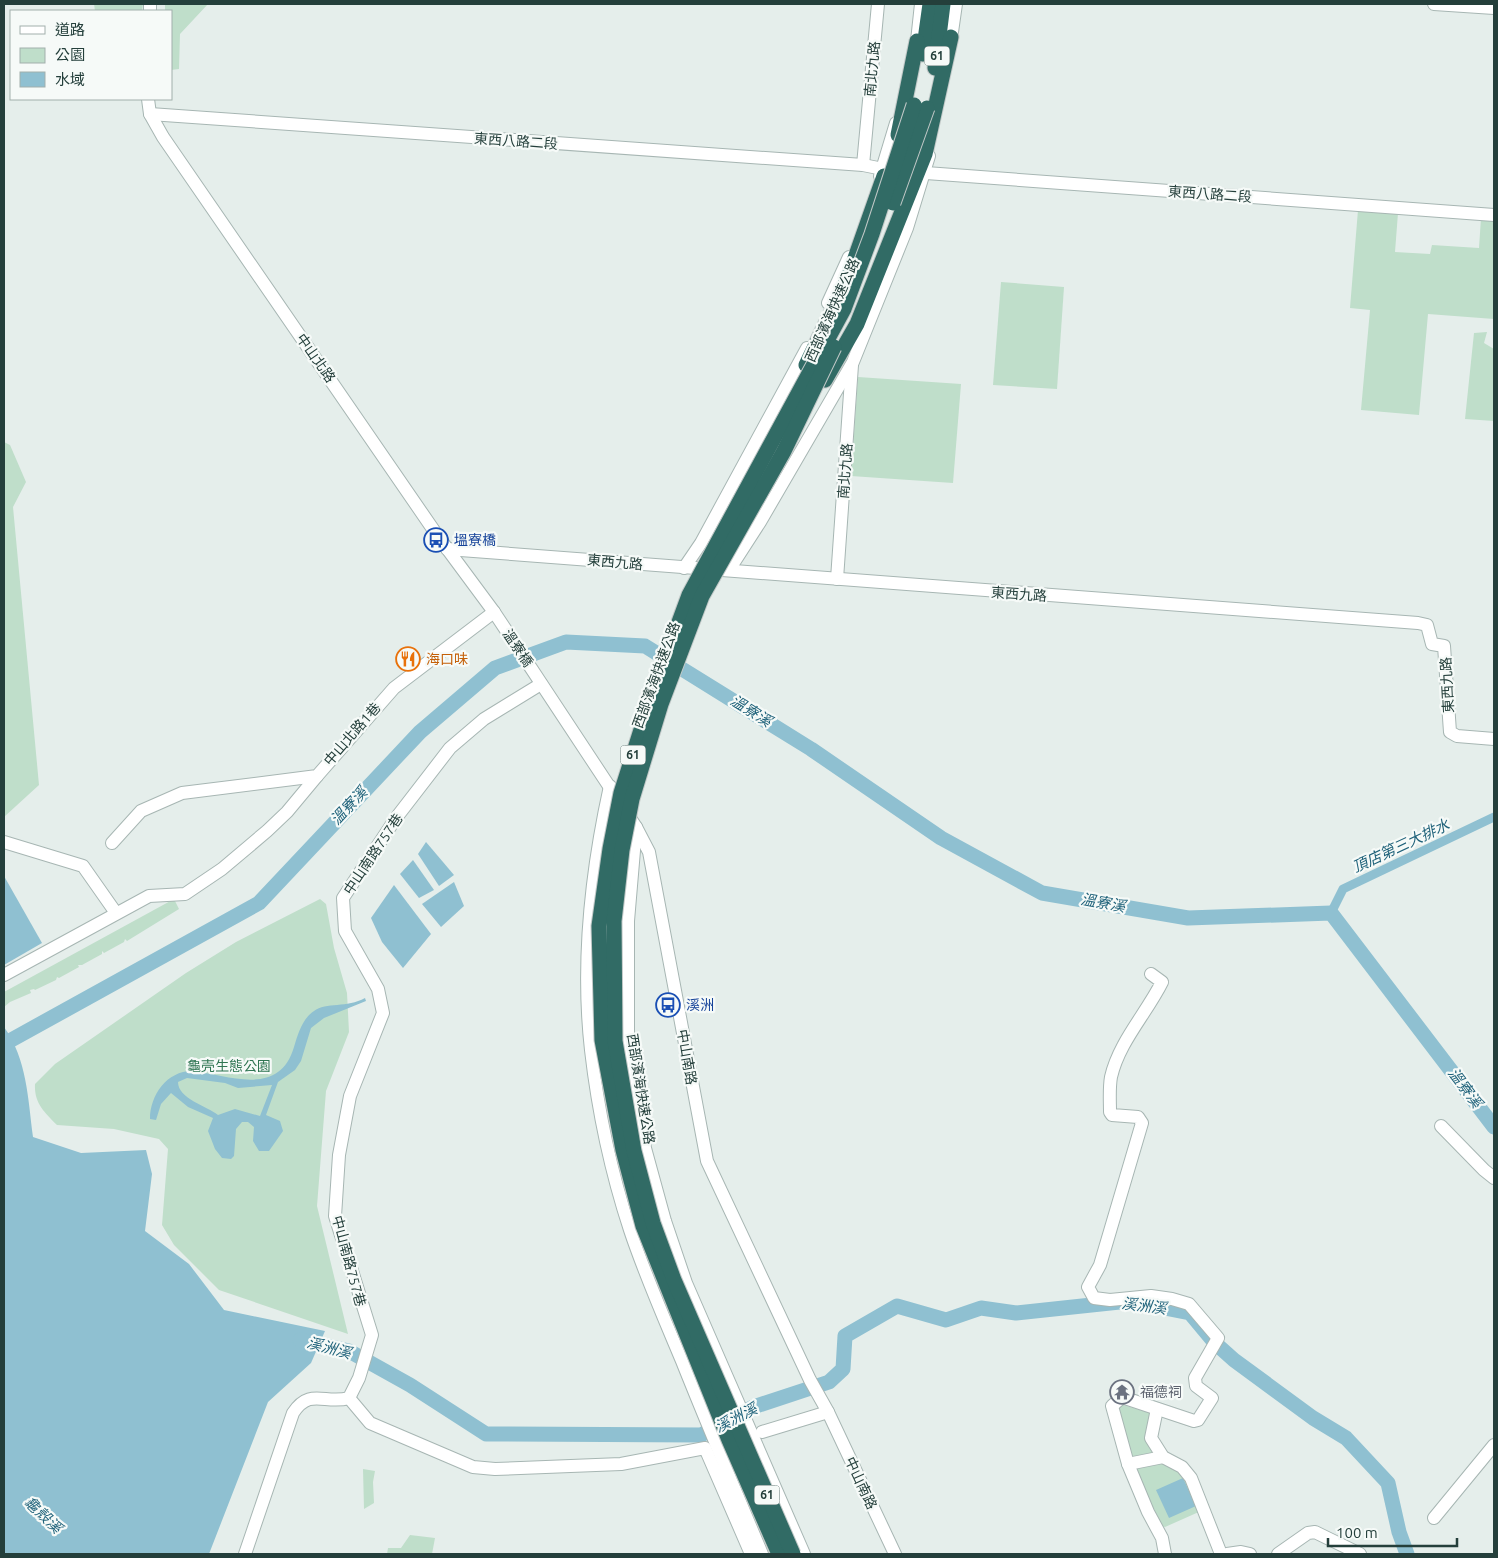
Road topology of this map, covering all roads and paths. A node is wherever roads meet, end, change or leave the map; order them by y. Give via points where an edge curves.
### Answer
1 (878, 4) edge
2 (921, 4) edge
3 (930, 4) edge
4 (943, 4) edge
5 (956, 4) edge
6 (1434, 4) edge
7 (1494, 8) edge
8 (951, 37) junction
9 (917, 41) junction
10 (148, 100) edge
11 (921, 106) junction
12 (150, 114) junction
13 (864, 165) junction
14 (883, 169) junction
15 (926, 173) junction
16 (1494, 215) edge
17 (852, 362) junction
18 (775, 436) junction
19 (784, 450) junction
20 (447, 549) junction
21 (684, 568) junction
22 (729, 570) junction
23 (837, 579) junction
24 (494, 612) junction
25 (541, 684) junction
26 (1494, 739) edge
27 (317, 776) junction
28 (610, 786) junction
29 (636, 827) junction
30 (4, 842) edge
31 (112, 843) dead end
32 (116, 913) junction
33 (1151, 974) dead end
34 (4, 975) edge
35 (1441, 1126) dead end
36 (1494, 1178) edge
37 (349, 1398) junction
38 (1157, 1409) junction
39 (828, 1412) junction
40 (756, 1433) junction
41 (1494, 1445) edge
42 (1163, 1457) junction
43 (1128, 1464) junction
44 (1434, 1518) dead end
45 (245, 1554) edge
46 (751, 1554) edge
47 (762, 1554) edge
48 (779, 1554) edge
49 (792, 1554) edge
50 (804, 1554) edge
51 (895, 1554) edge
52 (1165, 1554) edge
53 (1221, 1554) edge
54 (1227, 1554) edge
55 (1250, 1554) edge
56 (1278, 1554) edge
57 (1360, 1554) edge

1 - 13 street, 南北九路
2 - 9 street
3 - 11 highway, 西部濱海快速公路 / 61
4 - 11 highway, 西部濱海快速公路 / 61 via 936,61
5 - 8 street
6 - 7 street
8 - 15 street
8 - 19 highway via 925,154 899,223 857,324
9 - 14 street
9 - 18 highway via 900,130 851,269
10 - 12 street, 中山北路
11 - 18 highway, 西部濱海快速公路 / 61, bridge via 844,309
11 - 19 highway, 西部濱海快速公路 / 61, bridge via 860,293
12 - 13 street, 東西八路二段
12 - 20 street, 中山北路
13 - 14 street, 東西八路二段
14 - 21 street via 855,244 799,364 701,543
15 - 16 street, 東西八路二段
15 - 17 street via 886,286
17 - 22 street
17 - 23 street, 南北九路
18 - 48 highway, 西部濱海快速公路 / 61, bridge via 689,595 655,686 621,793 599,926 602,1040 623,1150 643,1226 729,1440
19 - 49 highway, 西部濱海快速公路 / 61, bridge via 702,596 661,704 632,799 614,921 615,1032 634,1151 653,1223 674,1280
20 - 21 street, 東西九路
20 - 24 street, 中山北路
21 - 22 street, 東西九路
22 - 23 street, 東西九路
23 - 26 street, 東西九路 via 1427,625 1432,644 1444,646 1445,650 1450,732 1457,736
24 - 25 street, 溫寮橋
24 - 27 street, 中山北路1巷 via 394,688
25 - 28 street, 中山南路
25 - 37 street, 中山南路757巷 via 484,719 450,748 396,818 343,898 345,931 378,989 383,1013 350,1096 339,1155 335,1216 372,1335 359,1378
27 - 31 street, 中山北路1巷 via 182,793 141,811
27 - 32 street via 280,818 222,869 185,894 149,896
28 - 29 street, 中山南路
28 - 47 street via 590,903 588,960 591,1048 599,1107 611,1166 630,1230
29 - 39 street, 中山南路 via 649,852 708,1161
29 - 40 street via 628,921 628,1041 644,1148 686,1282 734,1394
30 - 32 street via 83,866
32 - 34 street
33 - 38 street via 1162,982 1119,1052 1110,1079 1112,1115 1138,1117 1142,1123 1100,1265 1088,1287 1094,1298 1110,1300 1151,1296 1189,1304 1216,1333 1218,1338 1195,1378 1196,1386 1212,1398 1198,1420
35 - 36 street
37 - 45 street via 338,1401 309,1398 299,1403
37 - 46 street via 370,1423 474,1467 621,1464 705,1448
38 - 42 street via 1151,1438
38 - 43 street via 1122,1397 1112,1406
39 - 40 street
39 - 51 street, 中山南路
40 - 50 street
41 - 44 street
42 - 43 street
42 - 53 street via 1182,1467 1191,1478
43 - 52 street via 1162,1538
54 - 55 street
56 - 57 street via 1308,1533 1315,1532

